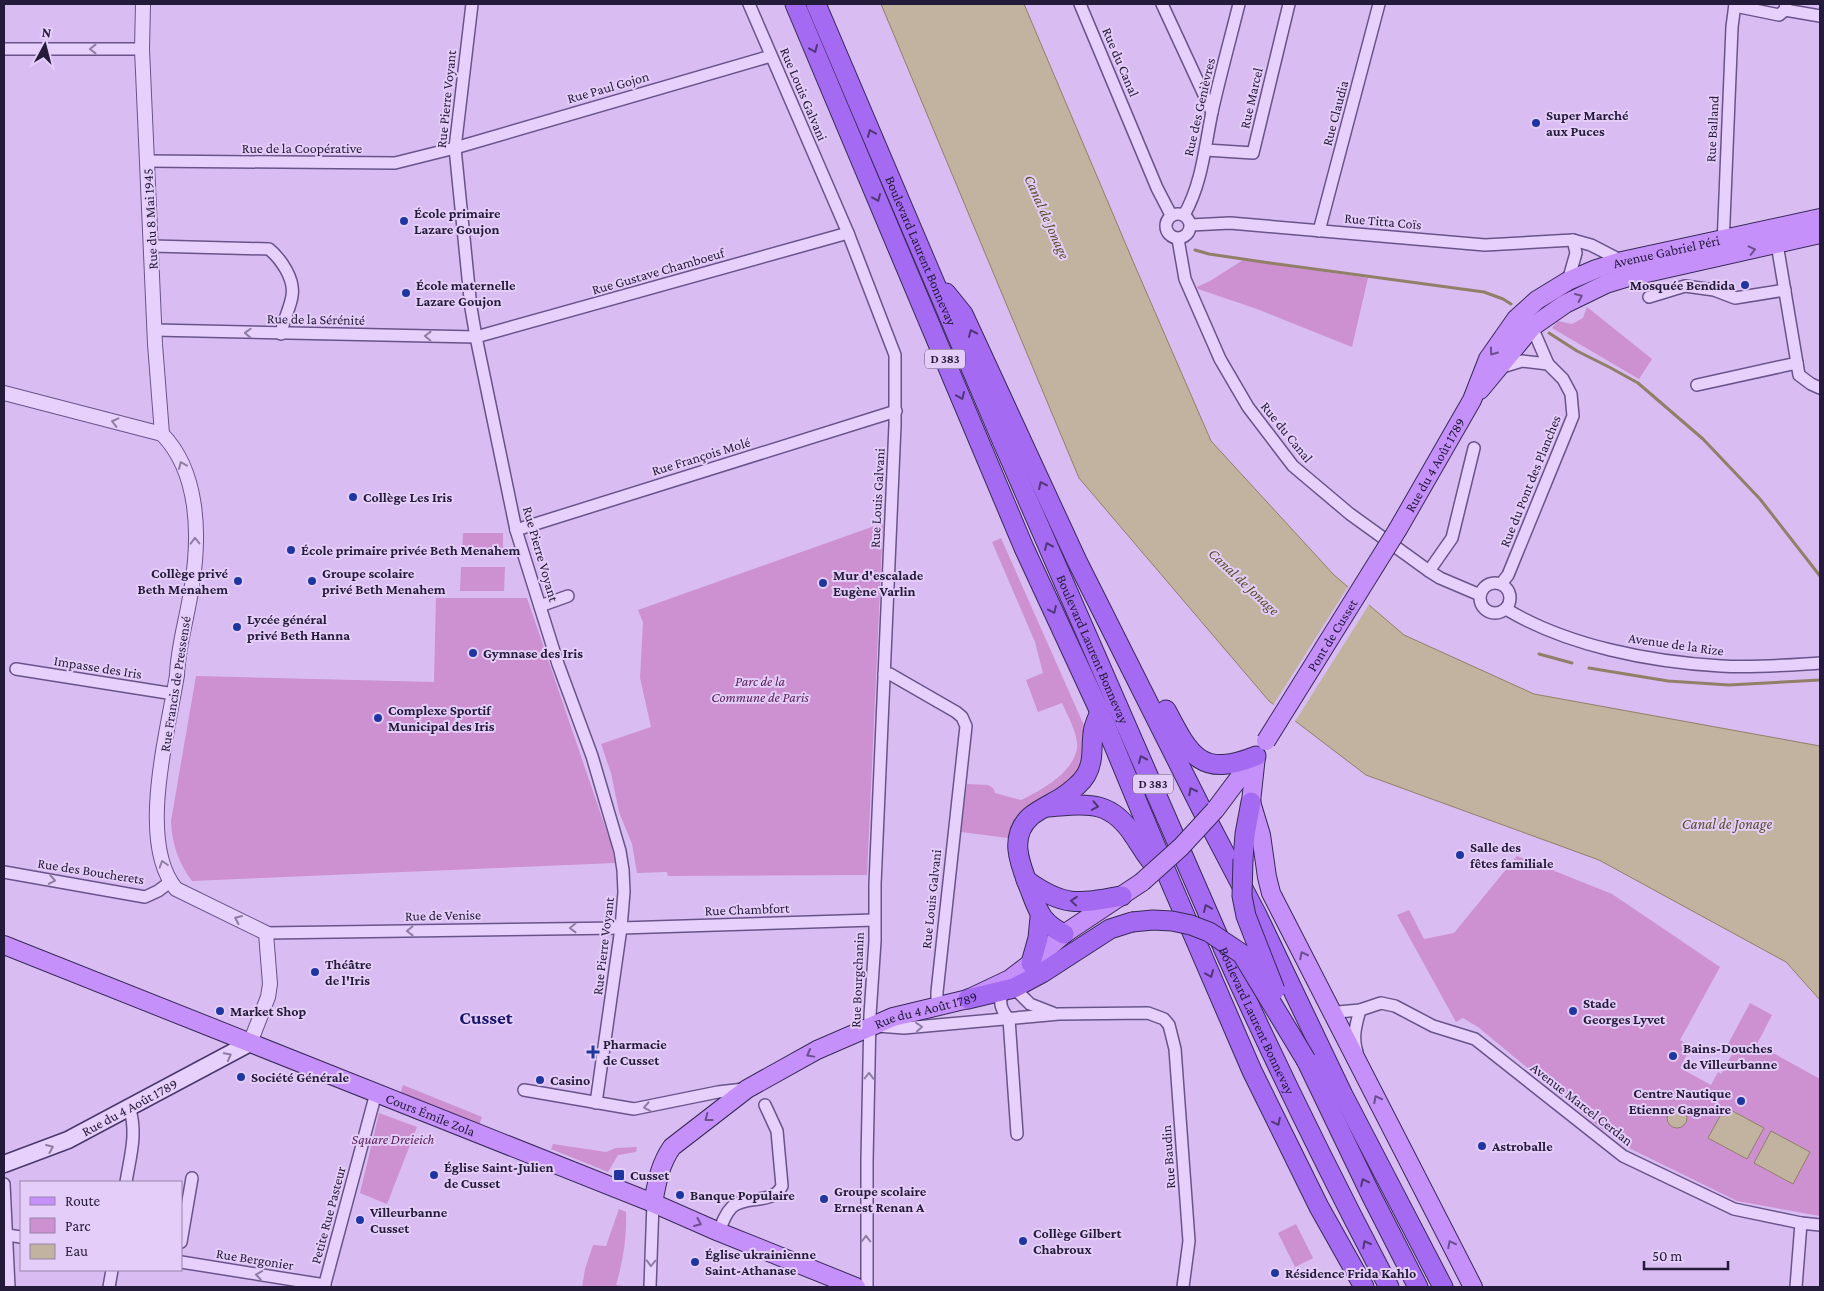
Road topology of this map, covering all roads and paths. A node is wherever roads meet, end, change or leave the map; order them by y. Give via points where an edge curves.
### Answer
1 (143, 4) edge
2 (472, 4) edge
3 (749, 4) edge
4 (795, 4) edge
5 (816, 4) edge
6 (1080, 4) edge
7 (1162, 4) edge
8 (1238, 4) edge
9 (1289, 4) edge
10 (1380, 4) edge
11 (1735, 5) edge
12 (1786, 7) edge
13 (1820, 16) edge
14 (4, 49) edge
15 (142, 49) junction
16 (771, 56) junction
17 (1212, 112) junction
18 (454, 148) junction
19 (1206, 150) junction
20 (147, 161) junction
21 (1171, 215) junction
22 (1184, 215) junction
23 (1820, 218) edge
24 (1191, 225) junction
25 (1820, 225) edge
26 (1319, 231) junction
27 (848, 233) junction
28 (1820, 234) edge
29 (1178, 239) junction
30 (1573, 240) junction
31 (1777, 244) junction
32 (152, 246) junction
33 (1724, 248) junction
34 (1622, 261) junction
35 (931, 274) junction
36 (1568, 281) junction
37 (1785, 290) junction
38 (1648, 297) dead end
39 (1531, 321) junction
40 (156, 330) junction
41 (281, 334) junction
42 (476, 337) junction
43 (1797, 363) junction
44 (1548, 364) junction
45 (1499, 368) junction
46 (1697, 385) dead end
47 (1820, 388) edge
48 (4, 393) edge
49 (1472, 400) junction
50 (896, 411) junction
51 (162, 434) junction
52 (1474, 448) dead end
53 (1398, 529) joint
54 (516, 530) junction
55 (1077, 561) junction
56 (1429, 571) junction
57 (1501, 584) junction
58 (1480, 594) junction
59 (568, 596) dead end
60 (540, 606) junction
61 (1506, 609) junction
62 (1820, 663) edge
63 (16, 669) dead end
64 (884, 674) junction
65 (174, 694) junction
66 (1100, 712) junction
67 (1256, 756) junction
68 (1251, 802) junction
69 (1046, 807) junction
70 (1224, 850) junction
71 (4, 872) edge
72 (1026, 880) junction
73 (1170, 881) junction
74 (170, 882) junction
75 (1122, 896) junction
76 (1040, 917) junction
77 (874, 920) junction
78 (622, 928) junction
79 (266, 933) junction
80 (1064, 934) junction
81 (4, 945) edge
82 (1031, 963) junction
83 (1008, 990) junction
84 (968, 999) junction
85 (1030, 1004) junction
86 (937, 1005) junction
87 (1360, 1010) junction
88 (1059, 1014) junction
89 (1333, 1014) junction
90 (1023, 1018) junction
91 (1009, 1019) junction
92 (870, 1026) junction
93 (250, 1043) junction
94 (1306, 1060) junction
95 (1363, 1072) junction
96 (747, 1089) junction
97 (524, 1090) dead end
98 (376, 1093) junction
99 (596, 1103) junction
100 (764, 1105) dead end
101 (129, 1107) junction
102 (1017, 1134) dead end
103 (4, 1164) edge
104 (192, 1178) dead end
105 (126, 1181) edge
106 (4, 1184) edge
107 (653, 1203) junction
108 (1801, 1223) junction
109 (1820, 1225) edge
110 (719, 1232) junction
111 (8, 1235) junction
112 (182, 1236) edge
113 (20, 1237) edge
114 (182, 1262) edge
115 (112, 1271) edge
116 (325, 1286) edge
117 (10, 1287) edge
118 (109, 1287) edge
119 (650, 1287) edge
120 (856, 1287) edge
121 (867, 1287) edge
122 (1183, 1287) edge
123 (1364, 1287) edge
124 (1389, 1287) edge
125 (1418, 1287) edge
126 (1443, 1287) edge
127 (1457, 1287) edge
128 (1473, 1287) edge
129 (1796, 1287) edge

1 - 15 street, Rue du 8 Mai 1945
2 - 18 street, Rue Pierre Voyant
3 - 16 street, Rue Louis Galvani
4 -> 66 highway, Boulevard Laurent Bonnevay / D 383 via 1024,548
35 -> 5 highway, Boulevard Laurent Bonnevay / D 383
6 - 21 street, Rue du Canal
7 - 17 street
8 - 17 street, Rue des Genièvres
9 - 19 street, Rue Marcel via 1254,153
10 - 26 street, Rue Claudia
11 - 12 street via 1779,15
11 - 33 street, Rue Balland
12 - 13 street
15 -> 14 street
15 - 20 street, Rue du 8 Mai 1945
16 - 18 street, Rue Paul Gojon
16 - 27 street, Rue Louis Galvani
17 - 19 street, Rue des Genièvres
18 - 20 street, Rue de la Coopérative via 395,163
18 - 42 street, Rue Pierre Voyant
19 - 22 street, Rue des Genièvres
20 - 32 street, Rue du 8 Mai 1945
21 - 22 street
21 - 29 street via 1165,226 1167,233
22 - 24 street
23 - 33 main road, Avenue Gabriel Péri
24 - 26 street, Rue Titta Coïs via 1230,223
24 - 29 street via 1190,232
25 - 31 main road, Avenue Gabriel Péri via 1783,234
26 - 30 street, Rue Titta Coïs via 1485,245
27 - 42 street, Rue Gustave Chamboeuf
27 - 50 street, Rue Louis Galvani via 896,356
28 - 31 main road, Avenue Gabriel Péri
29 - 56 street, Rue du Canal via 1185,279 1220,359 1248,407 1293,466 1350,514
30 - 34 street, Rue Titta Coïs
30 - 36 street via 1576,253
33 -> 31 main road, Avenue Gabriel Péri
31 - 37 street
32 - 40 street, Rue du 8 Mai 1945
32 - 41 street via 269,248 278,257 291,283 292,294
33 - 34 main road, Avenue Gabriel Péri
39 -> 33 main road, Avenue Gabriel Péri via 1606,284
34 - 36 main road, Avenue Gabriel Péri
55 -> 35 highway via 963,314
124 -> 35 highway, Boulevard Laurent Bonnevay / D 383 via 1341,1197 1255,1018
36 - 39 main road, Avenue Gabriel Péri via 1537,300
37 - 38 street via 1735,298 1714,290 1685,286
37 - 43 street
39 - 44 street, Rue du Pont des Planches
39 - 45 main road, Rue du 4 Août 1789
39 -> 49 main road, Rue du 4 Août 1789 via 1516,319 1488,359
41 -> 40 street, Rue de la Sérénité
40 - 51 street, Rue du 8 Mai 1945
42 -> 41 street, Rue de la Sérénité
42 - 54 street, Rue Pierre Voyant
43 - 46 street
43 - 47 street via 1799,374
44 - 45 street via 1522,361
44 - 57 street, Rue du Pont des Planches via 1563,379 1571,394 1573,416 1508,575
45 - 49 main road, Rue du 4 Août 1789
51 -> 48 street
49 - 53 main road, Rue du 4 Août 1789
50 - 54 street, Rue François Molé
50 - 64 street, Rue Louis Galvani
65 -> 51 street, Rue Francis de Pressensé via 194,574 194,500 175,448
52 - 56 street via 1452,538
53 - 67 main road, Pont de Cusset, bridge
54 - 60 street, Rue Pierre Voyant
55 - 67 highway via 1095,576 1181,738 1203,762 1218,766
70 -> 55 highway
56 - 58 street, Rue du Canal
57 - 58 street via 1486,586
57 - 61 street via 1510,596
58 - 61 street via 1480,604 1487,612 1497,614
59 - 60 street
60 - 78 street, Rue Pierre Voyant via 592,756 620,851 624,892
61 - 62 street, Avenue de la Rize via 1521,619 1581,642 1650,658 1722,666
63 - 65 street, Impasse des Iris
64 - 77 street, Rue Bourgchanin
64 - 86 street, Rue Louis Galvani via 890,674 956,712 966,726
74 -> 65 street, Rue Francis de Pressensé via 159,847 156,798
66 - 69 highway via 1093,733 1090,766 1081,783
66 - 73 highway, Boulevard Laurent Bonnevay / D 383
67 - 68 main road
67 - 75 main road, Rue du 4 Août 1789, bridge via 1215,810 1181,847
89 -> 68 main road via 1271,893 1261,835
68 - 94 highway, bridge via 1243,859 1242,896 1246,916
69 - 72 highway via 1025,823 1020,835 1017,853
69 -> 73 highway via 1086,805 1111,811 1123,821 1152,863
70 - 126 highway via 1343,1095
70 - 127 highway via 1272,928
71 -> 74 street, Rue des Boucherets via 145,897
75 -> 72 highway via 1090,902 1062,900
72 - 76 highway
73 -> 123 highway, Boulevard Laurent Bonnevay / D 383 via 1252,1071 1319,1206
79 -> 74 street via 184,894
75 - 80 main road, Rue du 4 Août 1789
76 - 80 highway
76 - 82 highway
77 - 78 street, Rue Chambfort
77 - 92 street, Rue Bourgchanin
78 -> 79 street, Rue de Venise
78 - 99 street, Rue Pierre Voyant
79 - 93 street via 270,984
80 - 82 main road, Rue du 4 Août 1789
81 - 93 main road, Cours Émile Zola
82 - 84 main road, Rue du 4 Août 1789 via 1010,979
83 - 84 highway
83 - 85 street
83 - 91 street via 1000,1002
83 - 94 highway, bridge via 1042,974 1110,929 1153,920 1191,925 1209,932 1242,954
84 - 86 main road, Rue du 4 Août 1789
85 - 88 street
85 - 90 street via 1029,1013
86 - 92 main road, Rue du 4 Août 1789 via 893,1016
87 - 89 street, Avenue Marcel Cerdan
87 - 95 street via 1355,1026 1355,1048
87 - 108 street, Avenue Marcel Cerdan via 1381,1002 1433,1026 1475,1040 1623,1156 1734,1209
88 - 90 street
88 - 122 street, Rue Baudin via 1148,1013 1164,1019 1169,1026 1175,1049 1189,1241
89 - 95 main road
90 - 91 street
92 -> 91 street via 904,1028
91 - 102 street
92 -> 96 main road, Rue du 4 Août 1789 via 817,1050
121 -> 92 street, Rue Bourgchanin
93 - 98 main road, Cours Émile Zola
101 -> 93 main road, Rue du 4 Août 1789
125 -> 94 highway
128 -> 95 main road
96 -> 99 street, Rue du 4 Août 1789 via 634,1109
96 -> 107 main road via 672,1146 659,1172
97 - 99 street, Rue du 4 Août 1789
98 - 107 main road, Cours Émile Zola
98 - 116 street, Petite Rue Pasteur
100 - 110 street via 777,1131 782,1186 772,1197 734,1206
103 -> 101 main road, Rue du 4 Août 1789 via 68,1140
101 - 105 street via 134,1133
104 - 112 street
106 - 111 street
107 -> 110 main road, Cours Émile Zola
107 -> 119 street
108 - 109 street, Avenue Marcel Cerdan
108 - 129 street
110 - 120 main road, Cours Émile Zola
111 - 113 street
111 - 117 street
116 -> 114 street, Rue Bergonier
115 - 118 street

